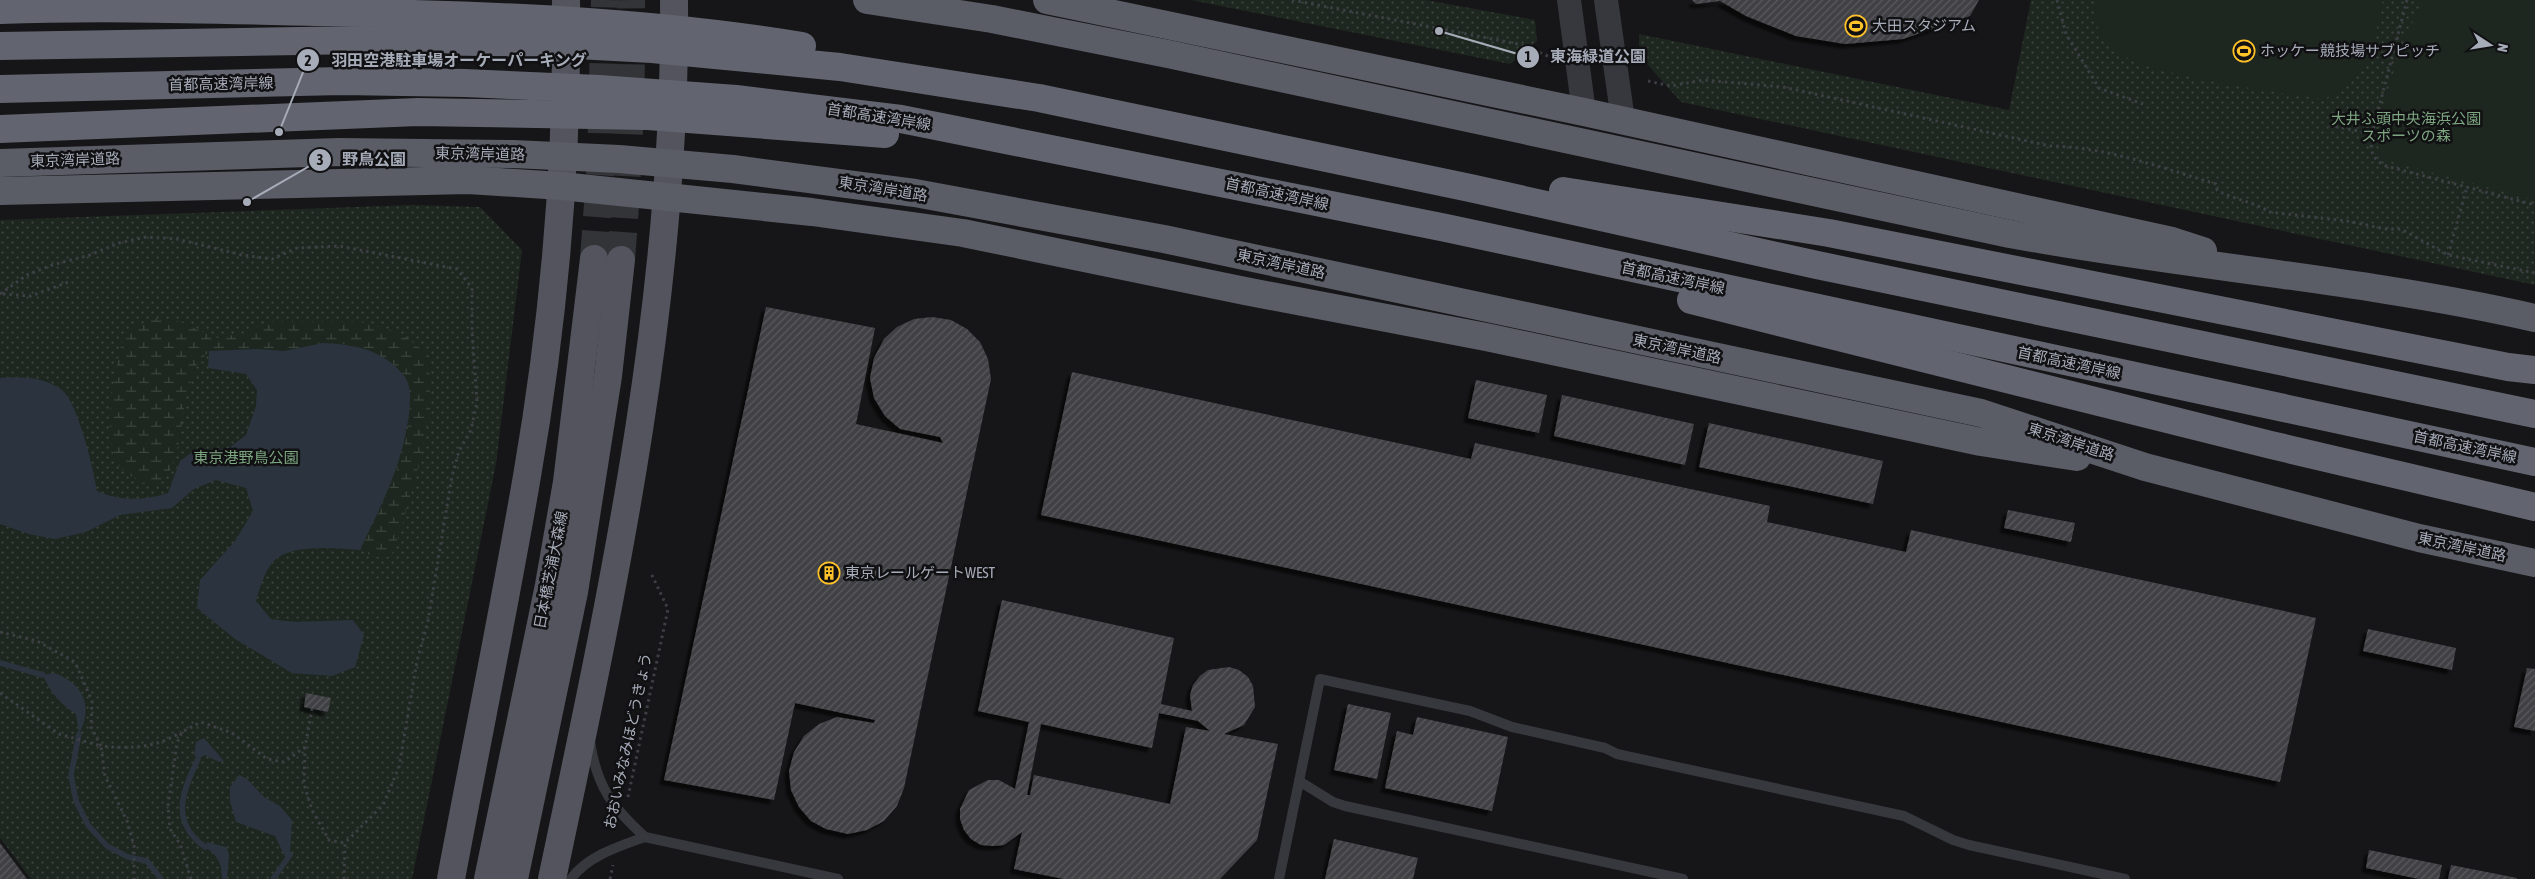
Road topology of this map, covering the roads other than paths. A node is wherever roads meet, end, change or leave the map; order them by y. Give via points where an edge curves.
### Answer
1 (566, 0) edge
2 (674, 0) edge
3 (867, 0) edge
4 (1047, 0) edge
5 (1569, 0) edge
6 (1606, 0) edge
7 (0, 10) edge
8 (0, 46) edge
9 (0, 90) edge
10 (1039, 98) junction
11 (1584, 112) junction
12 (1624, 120) junction
13 (0, 129) edge
14 (1031, 144) junction
15 (0, 163) edge
16 (561, 186) junction
17 (1470, 188) junction
18 (0, 191) edge
19 (667, 197) junction
20 (594, 258) tunnel mouth
21 (621, 260) tunnel mouth
22 (2271, 273) junction
23 (1806, 318) junction
24 (2535, 318) edge
25 (2535, 370) edge
26 (2458, 398) junction
27 (2535, 408) edge
28 (2535, 414) edge
29 (2535, 462) edge
30 (2145, 467) junction
31 (2535, 507) edge
32 (2535, 563) edge
33 (587, 713) junction
34 (1299, 781) junction
35 (645, 838) junction
36 (451, 879) edge
37 (488, 879) edge
38 (514, 879) edge
39 (552, 879) edge
40 (571, 879) edge
41 (838, 879) edge
42 (1279, 879) edge
43 (1683, 879) edge
44 (2125, 879) edge

1 - 16 main road via 567,65
2 - 19 main road via 675,74
3 - 22 highway via 992,19 1168,54 2010,234 2092,249
4 - 11 highway
5 - 11 street
6 - 12 street
7 - 10 highway via 133,8 354,12 563,20 666,28 744,36 833,51
8 - 10 highway via 361,40 642,48 840,67
9 - 14 highway, 首都高速湾岸線 via 342,82 599,89 804,106 901,119
10 - 17 highway
11 - 12 highway
12 - 22 highway via 2172,240
13 - 14 highway via 368,114 478,113 648,116
14 - 23 highway, 首都高速湾岸線 via 1446,228
15 - 30 highway, 東京湾岸道路 via 340,152 522,155 619,159 733,170 915,193 1164,239 1981,413
16 - 18 highway via 468,180
16 - 19 highway
16 - 36 main road via 547,332 528,474
17 - 25 highway via 1523,185 1829,233 2460,358
17 - 26 highway via 1817,265
19 - 30 highway via 812,212 963,234 1486,337 1981,442
19 - 33 main road via 650,349 626,507
20 - 37 main road, 日本橋芝浦大森線 via 567,482
21 - 38 main road, 日本橋芝浦大森線 via 604,406 574,592
22 - 24 highway via 2473,304
23 - 29 highway, 首都高速湾岸線
23 - 31 highway via 2271,445
26 - 27 highway
26 - 28 highway
30 - 32 highway, 東京湾岸道路 via 2419,538
33 - 35 lane via 596,773 605,794 622,817
33 - 39 main road
34 - 42 lane
34 - 43 lane via 1345,806
34 - 44 lane via 1320,680 1470,711 1512,727 1605,748 1617,754 1904,816 1969,845
35 - 40 lane via 592,861
35 - 41 lane

